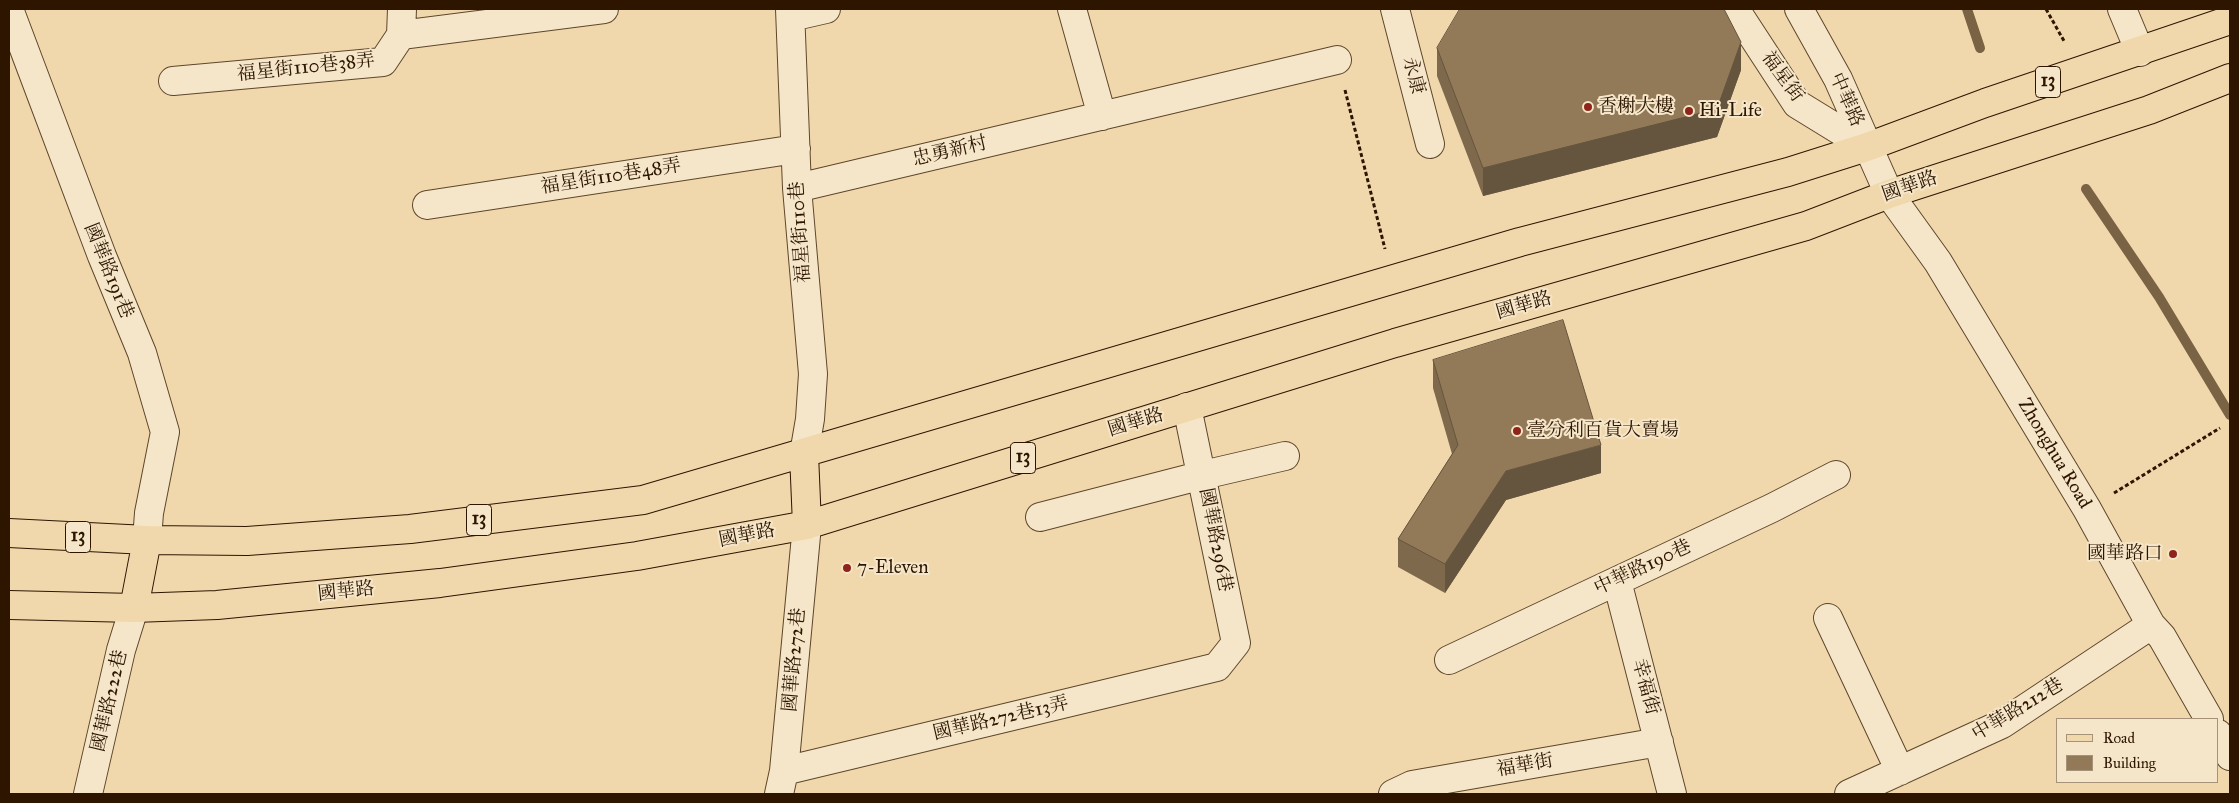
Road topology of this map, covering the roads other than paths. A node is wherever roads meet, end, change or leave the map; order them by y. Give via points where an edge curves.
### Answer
1 (9, 9) edge
2 (604, 9) edge
3 (826, 9) edge
4 (1072, 9) edge
5 (1395, 9) edge
6 (1735, 9) edge
7 (1799, 9) edge
8 (2122, 9) edge
9 (791, 13) edge
10 (2230, 20) edge
11 (401, 22) edge
12 (2140, 52) junction
13 (1337, 60) road end
14 (2230, 78) edge
15 (173, 80) dead end
16 (1102, 116) junction
17 (1430, 144) dead end
18 (1867, 147) junction
19 (796, 149) junction
20 (797, 188) junction
21 (1889, 194) junction
22 (427, 205) dead end
23 (1187, 407) junction
24 (804, 454) junction
25 (1285, 456) dead end
26 (1203, 475) junction
27 (1836, 475) dead end
28 (1040, 517) dead end
29 (807, 525) junction
30 (9, 533) edge
31 (147, 540) junction
32 (1617, 581) junction
33 (9, 605) edge
34 (134, 608) junction
35 (1828, 618) dead end
36 (2151, 625) junction
37 (1449, 660) dead end
38 (1217, 667) joint
39 (2208, 718) edge
40 (2219, 736) edge
41 (1659, 742) junction
42 (2230, 756) edge
43 (1900, 771) junction
44 (782, 783) edge
45 (1407, 791) edge
46 (88, 794) edge
47 (1672, 794) edge
48 (1849, 794) edge

1 - 31 street, 國華路191巷 via 98,247 142,353 165,432
2 - 11 street, 福星街110巷38弄
3 - 9 street
4 - 16 street
5 - 17 street, 永康
6 - 18 street, 福星街 via 1798,104
7 - 18 street, 中華路 via 1838,79
8 - 12 street
9 - 19 street, 福星街110巷
10 - 12 main road, 13
11 - 15 street, 福星街110巷38弄 via 383,62
12 - 18 main road, 13 via 1985,103
13 - 16 street, 忠勇新村
14 - 21 main road, 國華路 / 13 via 2150,110
16 - 20 street, 忠勇新村
18 - 21 street, 中華路
18 - 24 main road, 13 via 1788,172 1520,242
19 - 20 street, 福星街110巷
19 - 22 street, 福星街110巷48弄
20 - 24 street, 福星街110巷 via 813,374
21 - 23 main road, 國華路 / 13 via 1806,226 1395,343
21 - 36 street, Zhonghua Road via 1938,262 2087,508
23 - 26 street, 國華路296巷
23 - 29 main road, 國華路 / 13
24 - 29 main road
24 - 31 main road, 13 via 643,500 410,529 247,540
25 - 26 street
26 - 28 street
26 - 38 street, 國華路296巷 via 1236,643
27 - 32 street, 中華路190巷
29 - 34 main road, 國華路 / 13 via 637,556 440,583 217,605
29 - 44 street, 國華路272巷
30 - 31 main road, 13
31 - 34 main road
32 - 37 street, 中華路190巷
32 - 41 street, 幸福街
33 - 34 main road, 國華路 / 13
34 - 46 street, 國華路222巷
35 - 43 street
36 - 39 street, Zhonghua Road via 2162,637
36 - 43 street, 中華路212巷 via 2002,724
38 - 44 street, 國華路272巷13弄
40 - 42 street
41 - 45 street, 福華街
41 - 47 street, 幸福街
43 - 48 street, 中華路212巷

